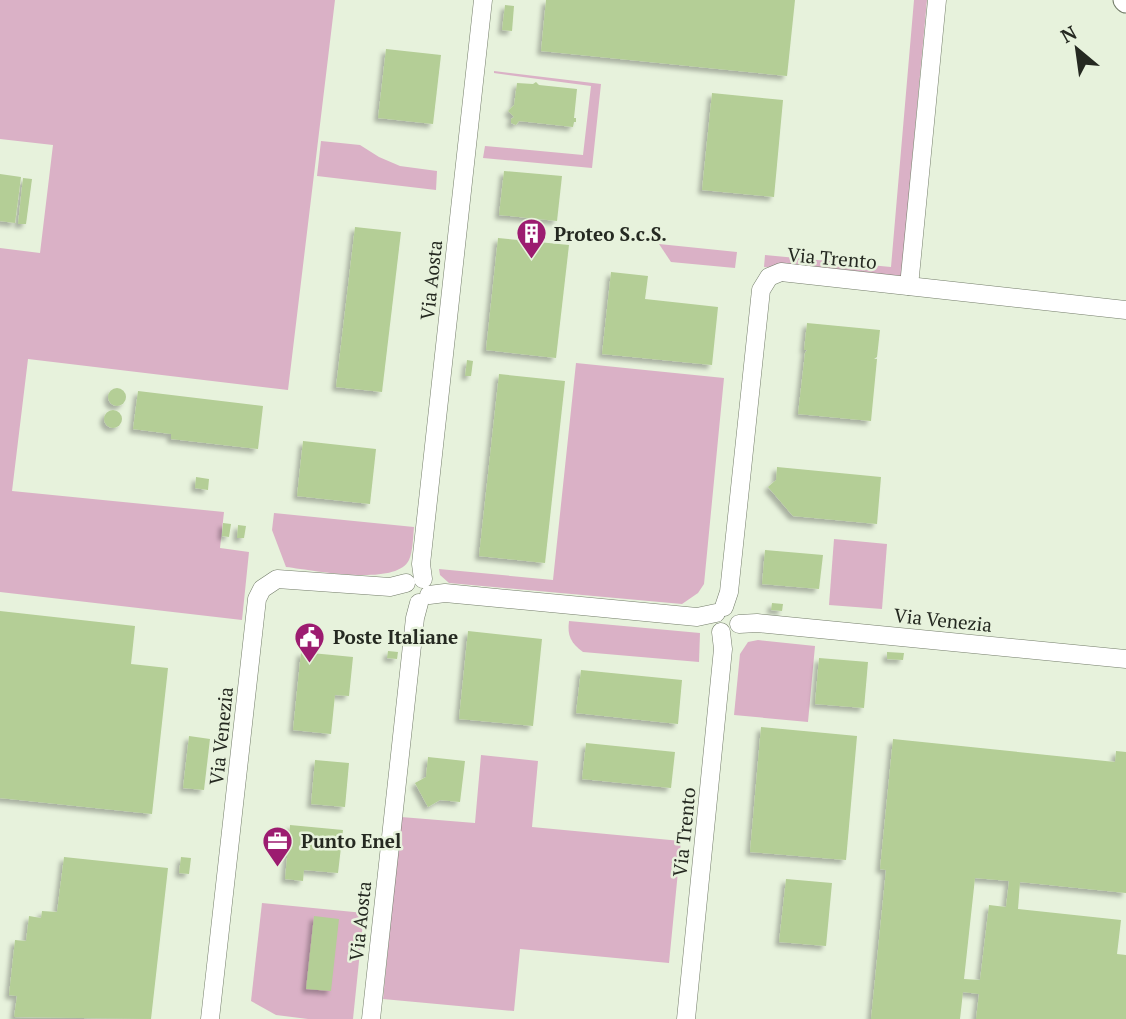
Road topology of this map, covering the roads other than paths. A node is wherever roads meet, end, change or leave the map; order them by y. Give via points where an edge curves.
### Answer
1 (483, 0) edge
2 (937, 0) edge
3 (909, 286) junction
4 (1126, 310) edge
5 (417, 590) junction
6 (727, 620) junction
7 (1126, 659) edge
8 (210, 1019) edge
9 (371, 1019) edge
10 (686, 1019) edge

1 - 5 street, Via Aosta
2 - 3 street
3 - 4 street, Via Trento
3 - 6 street, Via Trento via 781,272 762,285
5 - 6 street, Via Venezia
5 - 8 street, Via Venezia via 277,579 262,589 257,599
5 - 9 street, Via Aosta
6 - 7 street, Via Venezia
6 - 10 street, Via Trento

